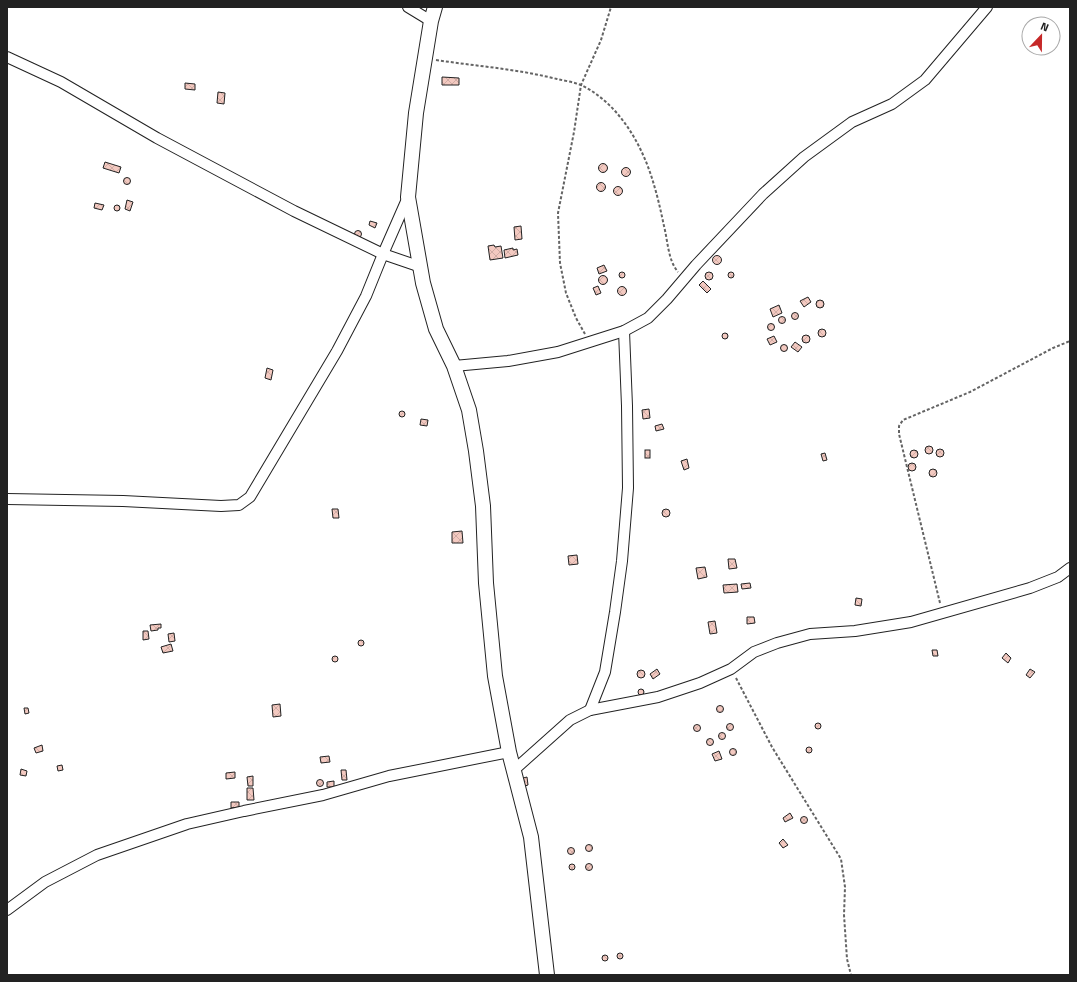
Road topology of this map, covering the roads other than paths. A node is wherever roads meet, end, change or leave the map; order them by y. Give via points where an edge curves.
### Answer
1 (408, 7) edge
2 (435, 7) edge
3 (987, 7) edge
4 (431, 22) junction
5 (7, 56) edge
6 (408, 197) junction
7 (383, 254) junction
8 (420, 267) junction
9 (624, 331) junction
10 (454, 366) junction
11 (7, 499) edge
12 (1070, 568) edge
13 (590, 710) junction
14 (509, 752) junction
15 (514, 770) junction
16 (7, 910) edge
17 (547, 975) edge

1 - 4 street
2 - 4 street
3 - 9 street via 925,80 892,104 852,122 804,157 763,194 648,318
4 - 6 street via 416,113
5 - 7 street via 61,82 157,138 294,211
6 - 7 street
6 - 8 street
7 - 8 street
7 - 11 street via 366,296 338,351 250,497 239,505
8 - 10 street via 436,329
9 - 10 street via 558,352 508,361
9 - 13 street via 628,488 622,561 604,672
10 - 14 street via 468,410 476,451 483,506 486,583 495,676
12 - 13 street via 1058,577 1030,588 911,622 855,631 810,634 777,643 754,652 731,669 700,683 658,698
13 - 15 street via 570,720
14 - 15 street
14 - 16 street via 389,776 323,795 187,824 97,855 45,882
15 - 17 street via 531,837

